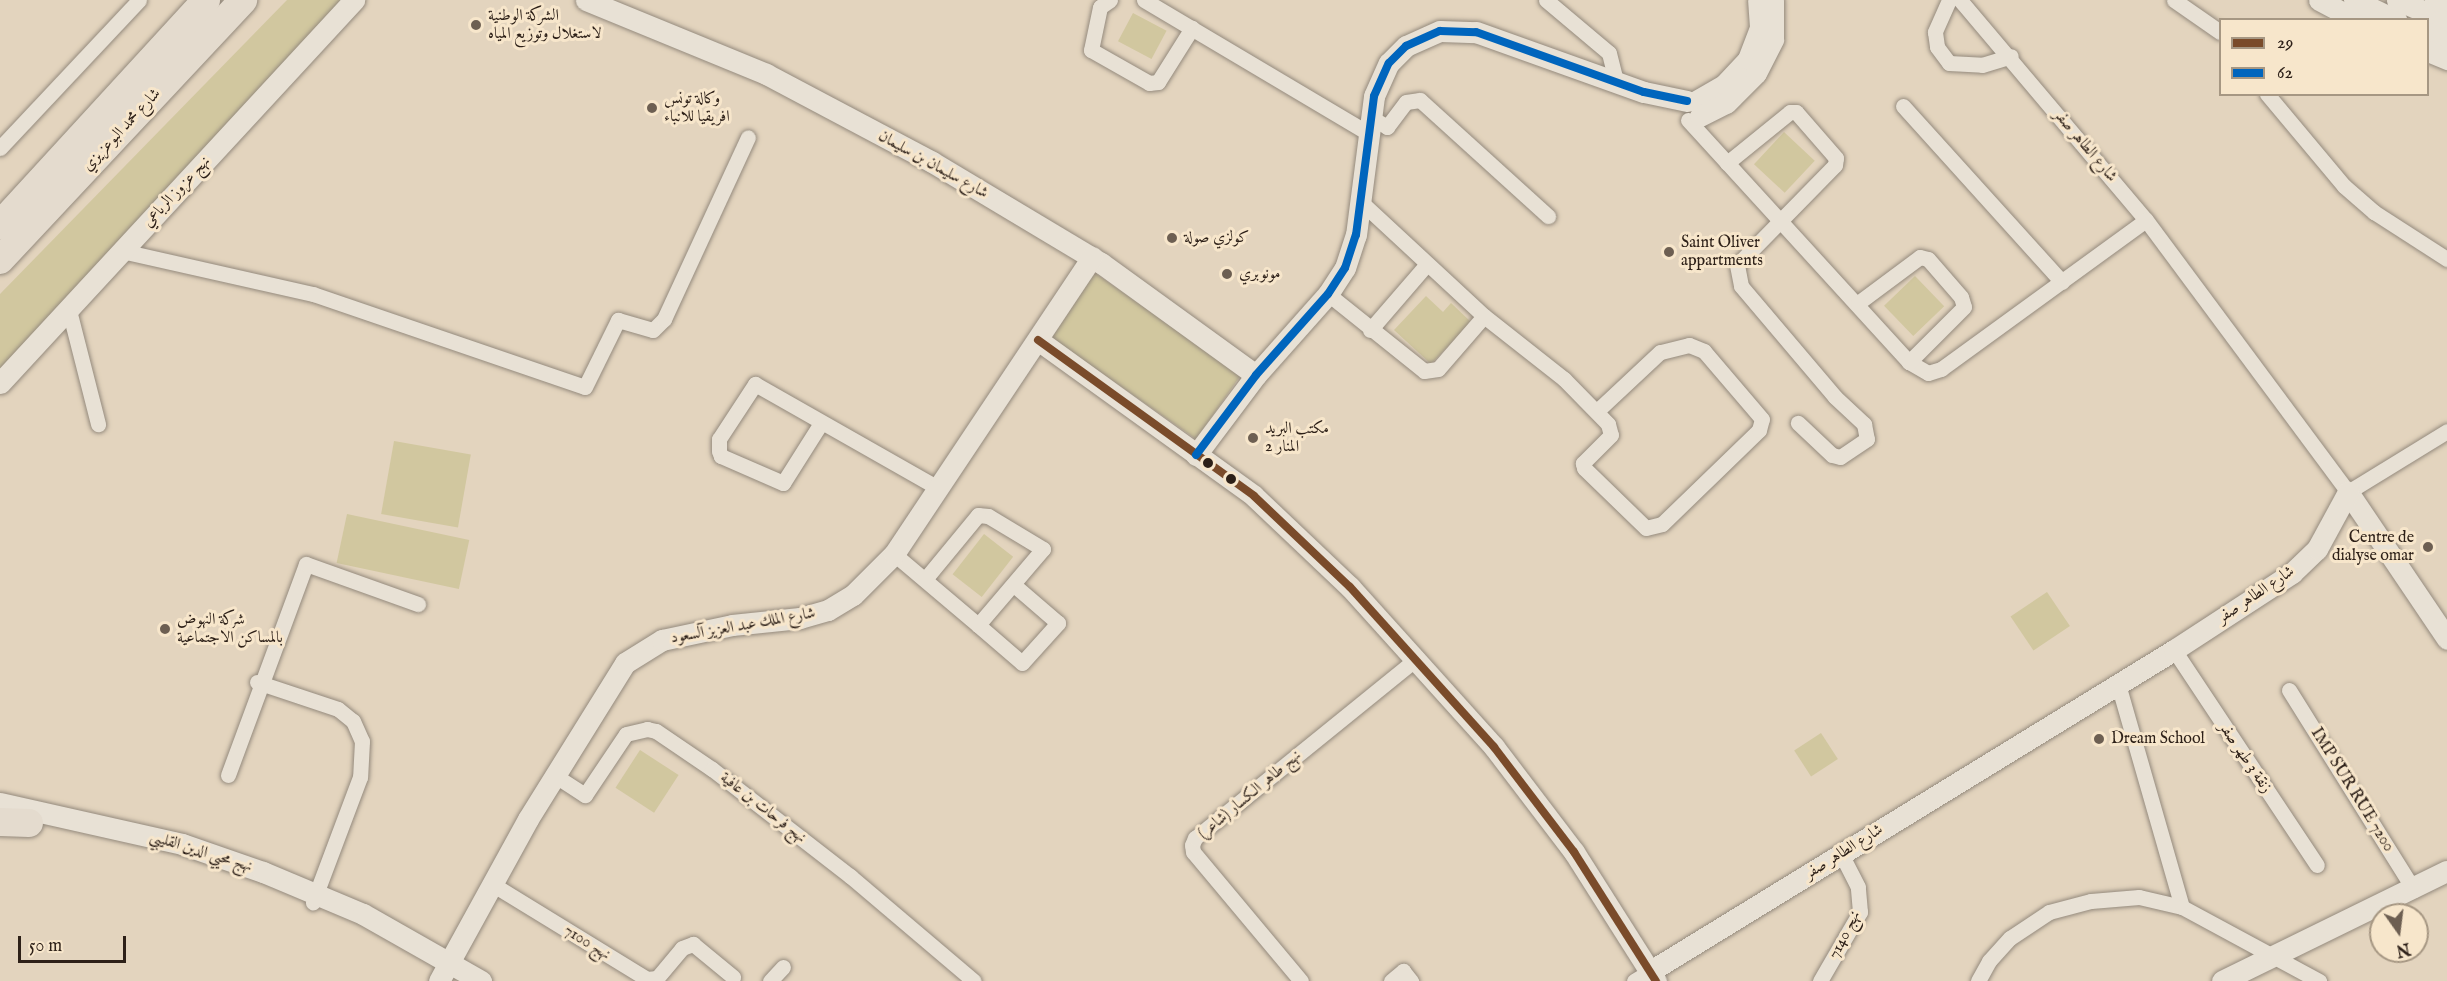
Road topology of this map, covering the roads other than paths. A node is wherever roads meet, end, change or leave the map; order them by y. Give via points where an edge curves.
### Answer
1 (139, 0) edge
2 (206, 0) edge
3 (243, 0) edge
4 (354, 0) edge
5 (586, 0) edge
6 (1144, 0) edge
7 (1546, 0) edge
8 (1758, 0) edge
9 (1773, 0) edge
10 (1949, 0) edge
11 (1960, 0) edge
12 (2174, 0) edge
13 (2319, 0) edge
14 (2354, 0) edge
15 (2397, 0) edge
16 (2434, 0) edge
17 (1099, 2) edge
18 (2447, 5) edge
19 (2353, 18) edge
20 (2392, 18) edge
21 (2447, 21) edge
22 (1192, 28) junction
23 (2219, 31) edge
24 (2429, 34) edge
25 (2447, 41) edge
26 (2429, 52) edge
27 (2010, 56) junction
28 (2447, 59) edge
29 (1616, 82) junction
30 (2269, 96) edge
31 (1904, 106) dead end
32 (1691, 111) junction
33 (1368, 124) junction
34 (748, 137) dead end
35 (0, 148) edge
36 (1727, 163) junction
37 (1360, 202) junction
38 (1548, 216) dead end
39 (1781, 219) junction
40 (2146, 220) junction
41 (0, 225) edge
42 (122, 251) junction
43 (1092, 257) junction
44 (2447, 259) edge
45 (0, 260) edge
46 (1427, 264) junction
47 (2062, 282) junction
48 (1328, 294) junction
49 (1858, 303) junction
50 (69, 310) junction
51 (1484, 316) junction
52 (1370, 330) junction
53 (1038, 340) junction
54 (1909, 362) junction
55 (1256, 375) junction
56 (0, 383) edge
57 (1597, 411) junction
58 (821, 423) junction
59 (1798, 423) dead end
60 (98, 424) dead end
61 (2447, 431) edge
62 (1196, 455) junction
63 (938, 488) junction
64 (2348, 492) junction
65 (894, 554) junction
66 (926, 578) junction
67 (1014, 585) junction
68 (418, 604) dead end
69 (978, 624) junction
70 (2447, 639) edge
71 (2174, 650) junction
72 (1417, 658) junction
73 (260, 683) junction
74 (2118, 684) junction
75 (2289, 690) dead end
76 (228, 775) dead end
77 (554, 775) junction
78 (0, 803) edge
79 (0, 820) edge
80 (29, 823) joint
81 (1841, 854) junction
82 (2317, 866) dead end
83 (2447, 871) edge
84 (492, 884) junction
85 (2414, 890) junction
86 (315, 897) junction
87 (2182, 908) junction
88 (2273, 956) junction
89 (450, 962) junction
90 (783, 967) dead end
91 (733, 977) dead end
92 (1646, 978) edge
93 (439, 981) edge
94 (481, 981) edge
95 (770, 981) edge
96 (974, 981) edge
97 (1301, 981) edge
98 (1391, 981) edge
99 (1411, 981) edge
100 (1820, 981) edge
101 (1978, 981) edge
102 (2222, 981) edge
103 (2319, 981) edge

1 - 35 street
2 - 41 highway, شارع محمد البوعزيزي
3 - 45 highway, شارع محمد البوعزيزي
4 - 42 street, نهج عزوز الرباعي
5 - 43 street, شارع سليمان بن سليمان via 766,74 932,162
6 - 22 street
7 - 29 street via 1609,53
8 - 32 street via 1760,27 1748,59
9 - 32 street via 1773,39 1756,73 1737,94
10 - 27 street via 1935,32 1937,47 1949,63 1982,65
11 - 27 street, شارع الطاهر صفر
12 - 23 street
13 - 19 street
14 - 20 street
15 - 21 street
16 - 18 street
17 - 22 street via 1091,50 1149,83 1158,82
22 - 33 street
24 - 25 street
26 - 28 street
27 - 40 street, شارع الطاهر صفر
29 - 32 street
29 - 33 street via 1482,33 1446,30 1417,39 1397,54 1380,79
30 - 44 street via 2344,186 2374,212
31 - 47 street
32 - 36 street
33 - 37 street
33 - 38 street via 1386,128 1406,102 1420,100
34 - 42 street via 664,319 653,330 618,320 585,387 313,294
36 - 39 street
36 - 39 street via 1784,116 1796,112 1803,119 1829,147 1835,165
37 - 46 street
37 - 48 street via 1345,268
39 - 49 street
39 - 59 street via 1737,265 1741,286 1835,397 1864,424 1867,439 1840,457 1832,455
40 - 47 street
40 - 64 street, شارع الطاهر صفر
42 - 50 street, نهج عزوز الرباعي
43 - 53 street, شارع الملك عبد العزيز آلسعود
43 - 55 street, شارع سليمان بن سليمان
46 - 51 street
46 - 52 street
47 - 54 street via 1941,369 1928,374
48 - 52 street
48 - 55 street
49 - 54 street
49 - 54 street via 1920,257 1928,259 1961,297 1964,307
50 - 56 street, نهج عزوز الرباعي
50 - 60 street
51 - 52 street via 1438,369 1431,372 1418,368
51 - 57 street via 1564,379
53 - 62 street
53 - 63 street, شارع الملك عبد العزيز آلسعود
55 - 62 street
57 - 57 street via 1611,435 1583,464 1584,468 1646,528 1662,524 1759,430 1762,419 1704,351 1689,345 1660,352
58 - 58 street via 783,483 721,456 719,451 719,439 754,384
58 - 63 street
61 - 64 street
62 - 72 street via 1254,496 1303,540
63 - 65 street, شارع الملك عبد العزيز آلسعود
64 - 70 street
64 - 71 street, شارع الطاهر صفر via 2317,549 2292,573
65 - 66 street
65 - 77 street, شارع الملك عبد العزيز آلسعود via 853,595 828,610 800,618 704,630 648,645 616,674
66 - 67 street via 973,519 982,514 1043,549
66 - 69 street
67 - 69 street
67 - 69 street via 1058,623 1022,663
68 - 73 street via 306,564
71 - 74 street, شارع الطاهر صفر
71 - 82 street, زنقة 3 طهر صفر
72 - 92 street via 1494,747 1574,852
72 - 97 street, نهج طاهر الكسار (شاعر) via 1195,838 1192,845
73 - 76 street
73 - 86 street via 338,709 353,721 362,741 360,777
74 - 81 street, شارع الطاهر صفر
74 - 87 street
75 - 85 street, IMP SUR RUE 7200
77 - 84 street, شارع الملك عبد العزيز آلسعود
77 - 96 street, نهج فرحات بن عافية via 585,795 626,734 656,731 712,769 850,876
78 - 86 street, نهج محيي الدين القليبي via 182,844
79 - 80 highway
80 - 86 street, نهج محيي الدين القليبي via 125,841
81 - 92 street, شارع الطاهر صفر
81 - 100 street, نهج 7140 via 1858,887 1860,912
83 - 85 street
84 - 89 street, شارع الملك عبد العزيز آلسعود
84 - 91 street, نهج 7100 via 647,980 657,978 682,948 693,944
85 - 88 street
86 - 89 street, نهج محيي الدين القليبي
87 - 88 street
87 - 101 street via 2139,897 2091,901 2049,912 2010,938 1989,961
88 - 102 street
88 - 103 street
89 - 93 street, شارع الملك عبد العزيز آلسعود
89 - 94 street, نهج محيي الدين القليبي
90 - 95 street
98 - 99 street via 1403,971

